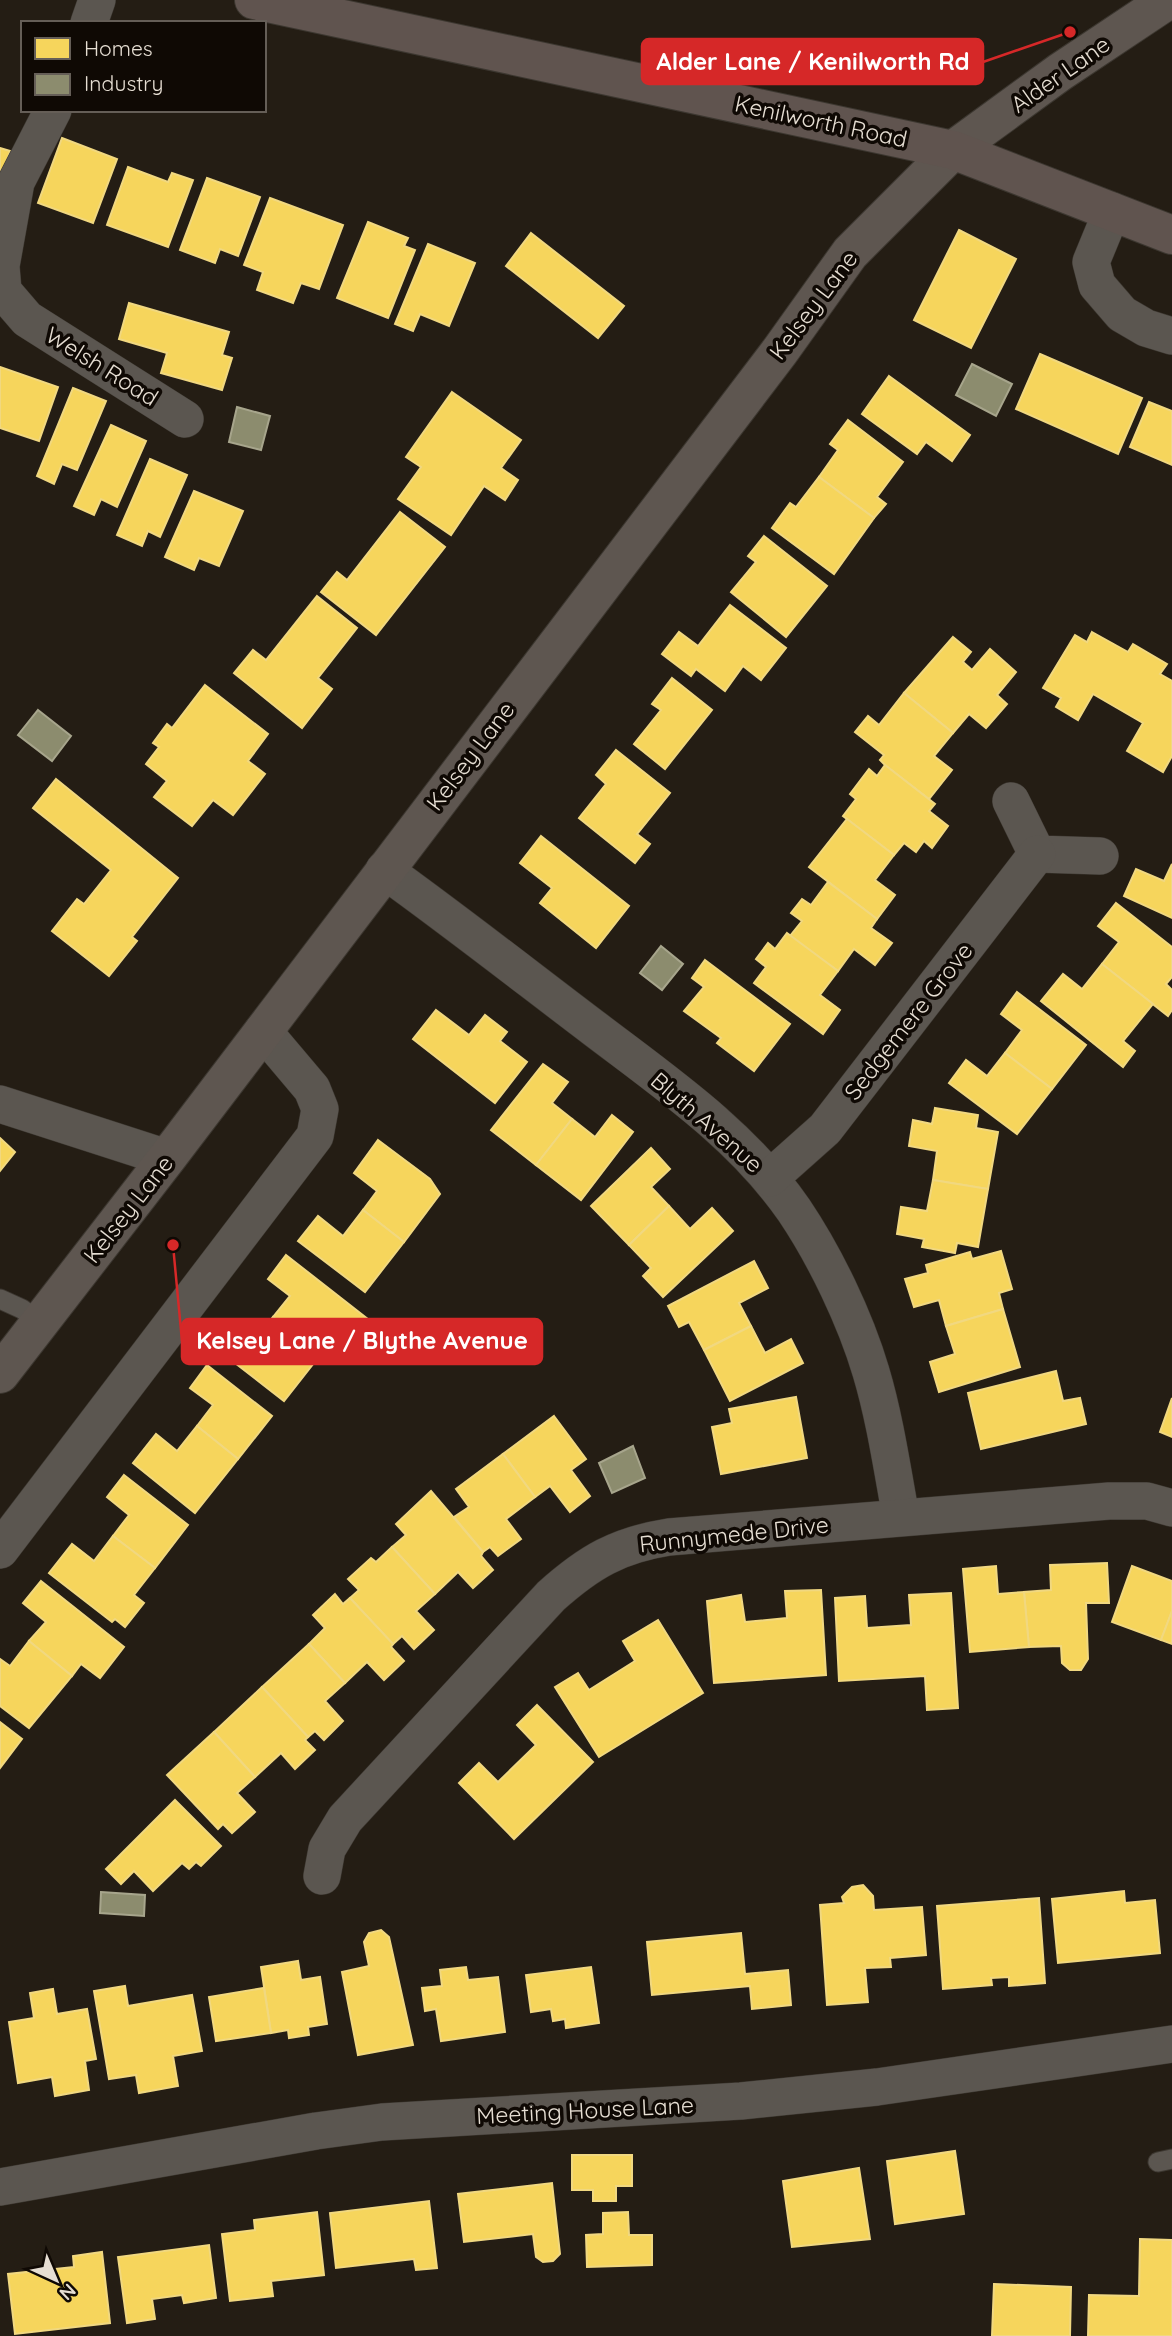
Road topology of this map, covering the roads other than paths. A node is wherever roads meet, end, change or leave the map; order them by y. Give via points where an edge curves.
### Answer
1 (97, 0) edge
2 (254, 0) edge
3 (1168, 0) edge
4 (90, 21) edge
5 (52, 112) edge
6 (953, 150) junction
7 (1112, 211) junction
8 (1172, 235) edge
9 (10, 323) edge
10 (1172, 336) edge
11 (185, 419) dead end
12 (1011, 801) dead end
13 (1037, 853) junction
14 (1100, 856) dead end
15 (384, 870) junction
16 (263, 1031) junction
17 (0, 1104) edge
18 (167, 1158) junction
19 (770, 1178) junction
20 (0, 1299) edge
21 (40, 1322) junction
22 (0, 1374) edge
23 (1172, 1508) edge
24 (901, 1517) junction
25 (0, 1550) edge
26 (322, 1877) dead end
27 (1172, 2044) edge
28 (0, 2187) edge

1 - 4 street
2 - 6 highway, Kenilworth Road
3 - 6 main road, Alder Lane
5 - 9 street, Welsh Road via 16,183 1,266
6 - 7 highway, Kenilworth Road
6 - 15 main road, Kelsey Lane via 850,253
7 - 8 highway, Kenilworth Road
7 - 10 street via 1091,262 1097,285 1122,314
9 - 11 street, Welsh Road via 27,319
12 - 13 street
13 - 14 street
13 - 19 street, Sedgemere Grove via 825,1129
15 - 16 main road, Kelsey Lane
15 - 19 street, Blyth Avenue via 693,1104
16 - 18 main road, Kelsey Lane
16 - 25 street via 313,1089 320,1109 315,1136
17 - 18 street
18 - 21 main road, Kelsey Lane
19 - 24 street, Blyth Avenue via 820,1255 858,1335 871,1372
20 - 21 lane
21 - 22 main road, Kelsey Lane
23 - 24 street, Runnymede Drive via 1147,1501 1109,1501
24 - 26 street, Runnymede Drive via 668,1536 601,1557 551,1596 345,1819 327,1849
27 - 28 street, Meeting House Lane via 877,2087 741,2101 383,2122

